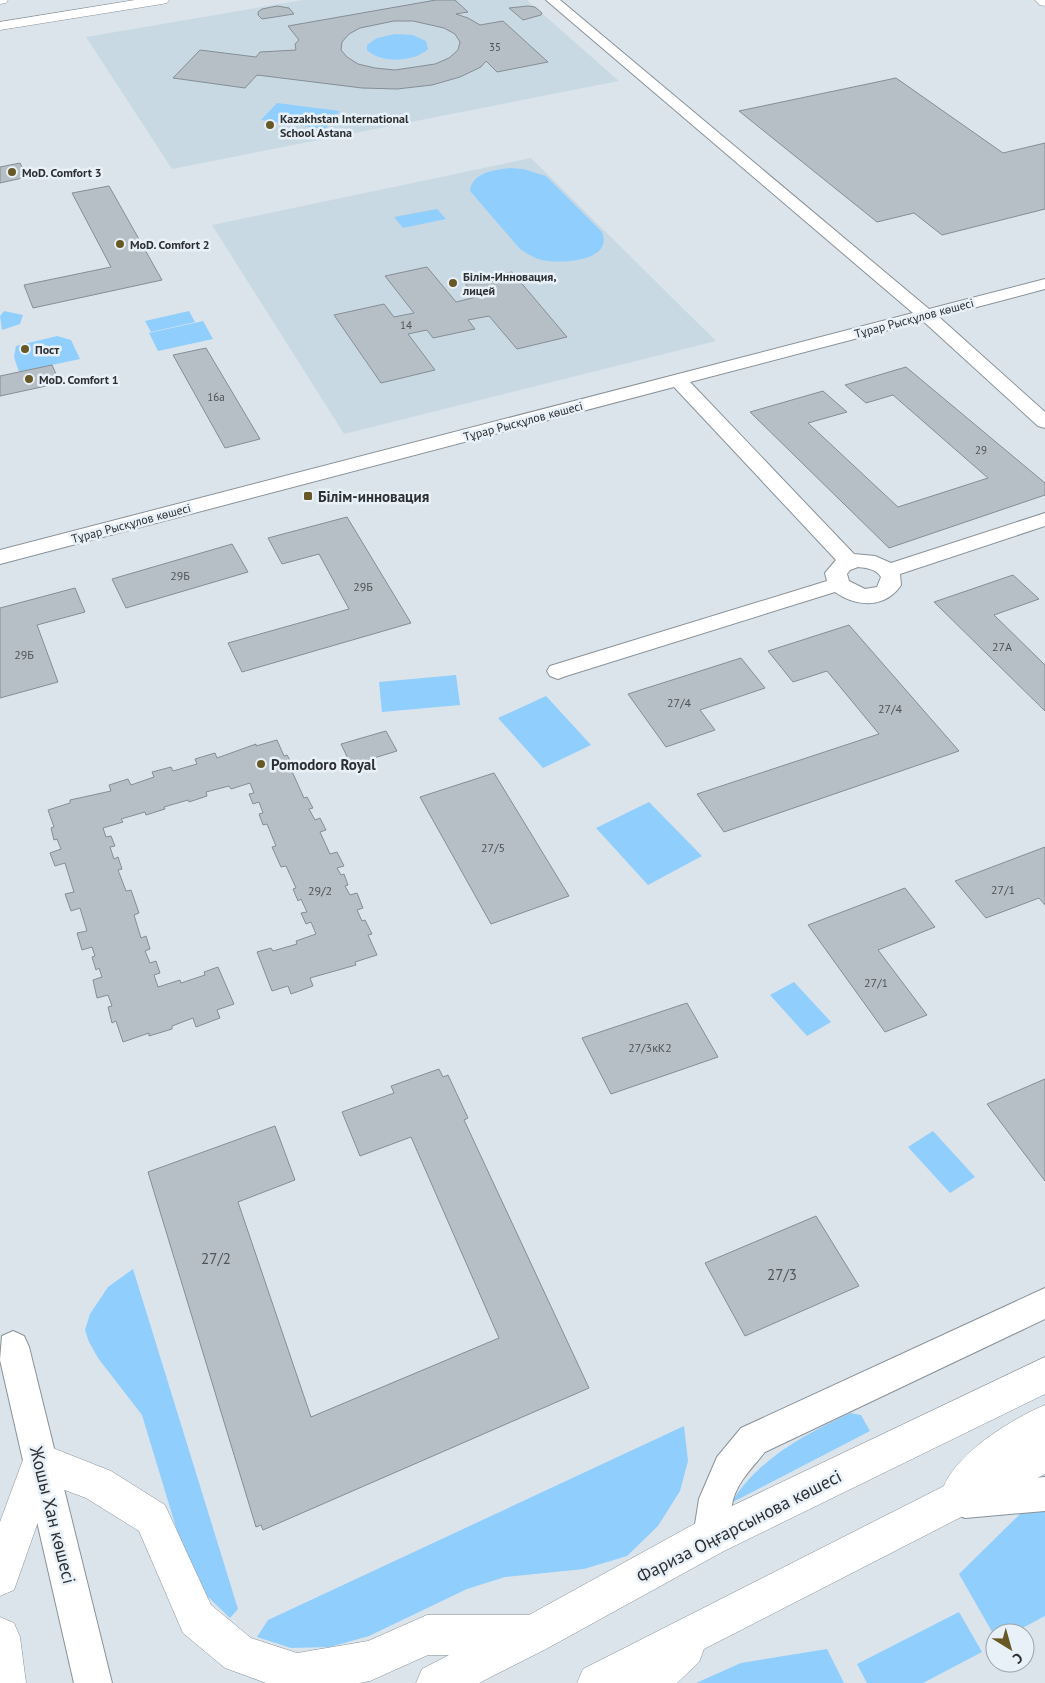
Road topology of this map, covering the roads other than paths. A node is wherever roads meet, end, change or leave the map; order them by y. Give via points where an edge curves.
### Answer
1 (162, 0) edge
2 (552, 0) edge
3 (0, 26) edge
4 (1045, 284) edge
5 (926, 315) junction
6 (678, 380) junction
7 (1045, 422) edge
8 (1045, 519) edge
9 (0, 557) edge
10 (850, 562) junction
11 (888, 571) junction
12 (839, 584) junction
13 (558, 671) dead end
14 (1045, 1303) edge
15 (12, 1347) dead end
16 (1045, 1375) edge
17 (1045, 1423) edge
18 (1045, 1454) edge
19 (40, 1462) junction
20 (1045, 1494) edge
21 (950, 1502) junction
22 (710, 1537) junction
23 (0, 1576) edge
24 (709, 1625) junction
25 (532, 1635) junction
26 (0, 1637) edge
27 (6, 1683) edge
28 (93, 1683) edge
29 (436, 1683) edge
30 (597, 1683) edge
31 (648, 1683) edge

1 - 3 street
2 - 5 street
4 - 5 street, Тұрар Рысқұлов көшесі
5 - 6 street, Тұрар Рысқұлов көшесі
5 - 7 street
6 - 9 street, Тұрар Рысқұлов көшесі
6 - 10 street
8 - 11 street
10 - 11 street via 866,561
10 - 12 street via 836,573
11 - 12 street via 892,584 879,595 861,596
12 - 13 street
14 - 22 street via 753,1440 730,1469 716,1499
15 - 19 street, Жошы Хан көшесі
16 - 22 street, Фариза Оңғарсынова көшесі
17 - 21 street via 994,1456
18 - 21 street
19 - 23 street
19 - 25 street via 98,1484 152,1518 197,1619 240,1654 297,1673 370,1661 427,1635
19 - 28 street, Жошы Хан көшесі
20 - 21 street
21 - 24 street
22 - 25 street, Фариза Оңғарсынова көшесі
24 - 30 street
24 - 31 street
25 - 29 street, Фариза Оңғарсынова көшесі
26 - 27 street

